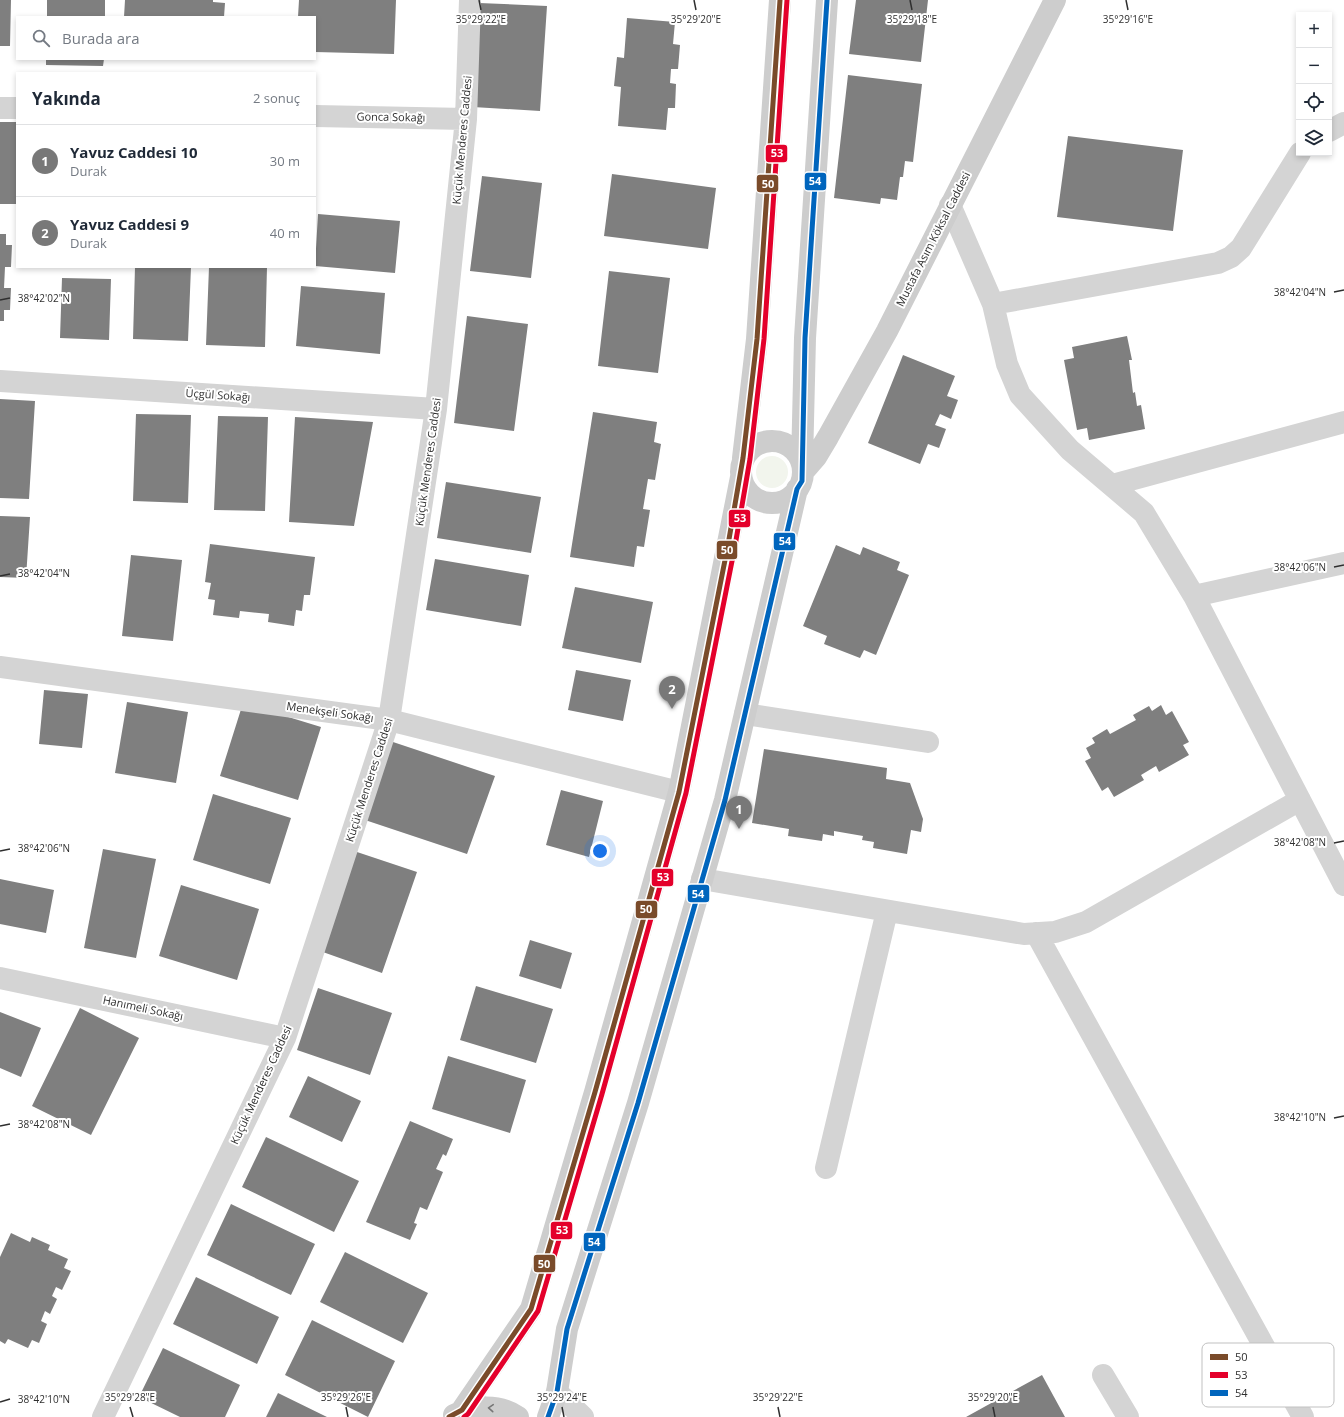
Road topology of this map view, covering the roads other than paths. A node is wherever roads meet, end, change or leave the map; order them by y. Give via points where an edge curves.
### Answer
1 (470, 0) edge
2 (780, 0) edge
3 (827, 0) edge
4 (1055, 0) edge
5 (0, 108) edge
6 (16, 108) edge
7 (316, 116) edge
8 (466, 119) junction
9 (1344, 124) edge
10 (1332, 130) edge
11 (1298, 156) edge
12 (950, 205) junction
13 (993, 304) junction
14 (0, 381) edge
15 (436, 409) junction
16 (1344, 422) edge
17 (742, 467) junction
18 (801, 475) junction
19 (1112, 485) junction
20 (1344, 563) edge
21 (1194, 596) junction
22 (0, 667) edge
23 (745, 714) junction
24 (389, 720) junction
25 (928, 742) dead end
26 (679, 792) junction
27 (1300, 800) junction
28 (702, 879) junction
29 (1344, 885) edge
30 (887, 911) junction
31 (1036, 933) junction
32 (0, 978) edge
33 (285, 1038) junction
34 (826, 1168) dead end
35 (1262, 1343) edge
36 (1103, 1375) dead end
37 (558, 1392) junction
38 (1297, 1407) edge
39 (456, 1414) edge
40 (103, 1417) edge
41 (518, 1417) edge
42 (548, 1417) edge
43 (583, 1417) edge
44 (1128, 1417) edge
45 (1303, 1417) edge

1 - 8 street, Küçük Menderes Caddesi
2 - 17 street via 757,339
3 - 18 street via 805,338
4 - 12 street, Mustafa Asım Köksal Caddesi
5 - 6 street
7 - 8 street, Gonca Sokağı
8 - 15 street, Küçük Menderes Caddesi
9 - 10 street
11 - 13 street via 1241,248 1231,257 1218,263
12 - 13 street
12 - 18 street, Mustafa Asım Köksal Caddesi via 883,338 828,437
13 - 19 street via 1007,364 1020,395 1070,450
14 - 15 street, Üçgül Sokağı
15 - 24 street, Küçük Menderes Caddesi
16 - 19 street
17 - 18 street via 756,445 774,441 783,443 797,454
17 - 18 street via 744,485 749,493 765,502 783,501 791,496
17 - 26 street
18 - 23 street
19 - 21 street via 1144,513
20 - 21 street
21 - 27 street
22 - 24 street, Menekşeli Sokağı
23 - 25 street
23 - 28 street via 725,800
24 - 26 street, Menekşeli Sokağı
24 - 33 street, Küçük Menderes Caddesi
26 - 39 street via 596,1092 531,1309
27 - 29 street
27 - 31 street via 1086,922 1055,932
28 - 30 street
28 - 37 street via 638,1103 567,1329
30 - 31 street via 1024,934
30 - 34 street
31 - 35 street
32 - 33 street, Hanımeli Sokağı
33 - 40 street, Küçük Menderes Caddesi
36 - 44 street
37 - 42 street
37 - 43 street
38 - 45 street
41 -> 39 street via 497,1408 480,1407

